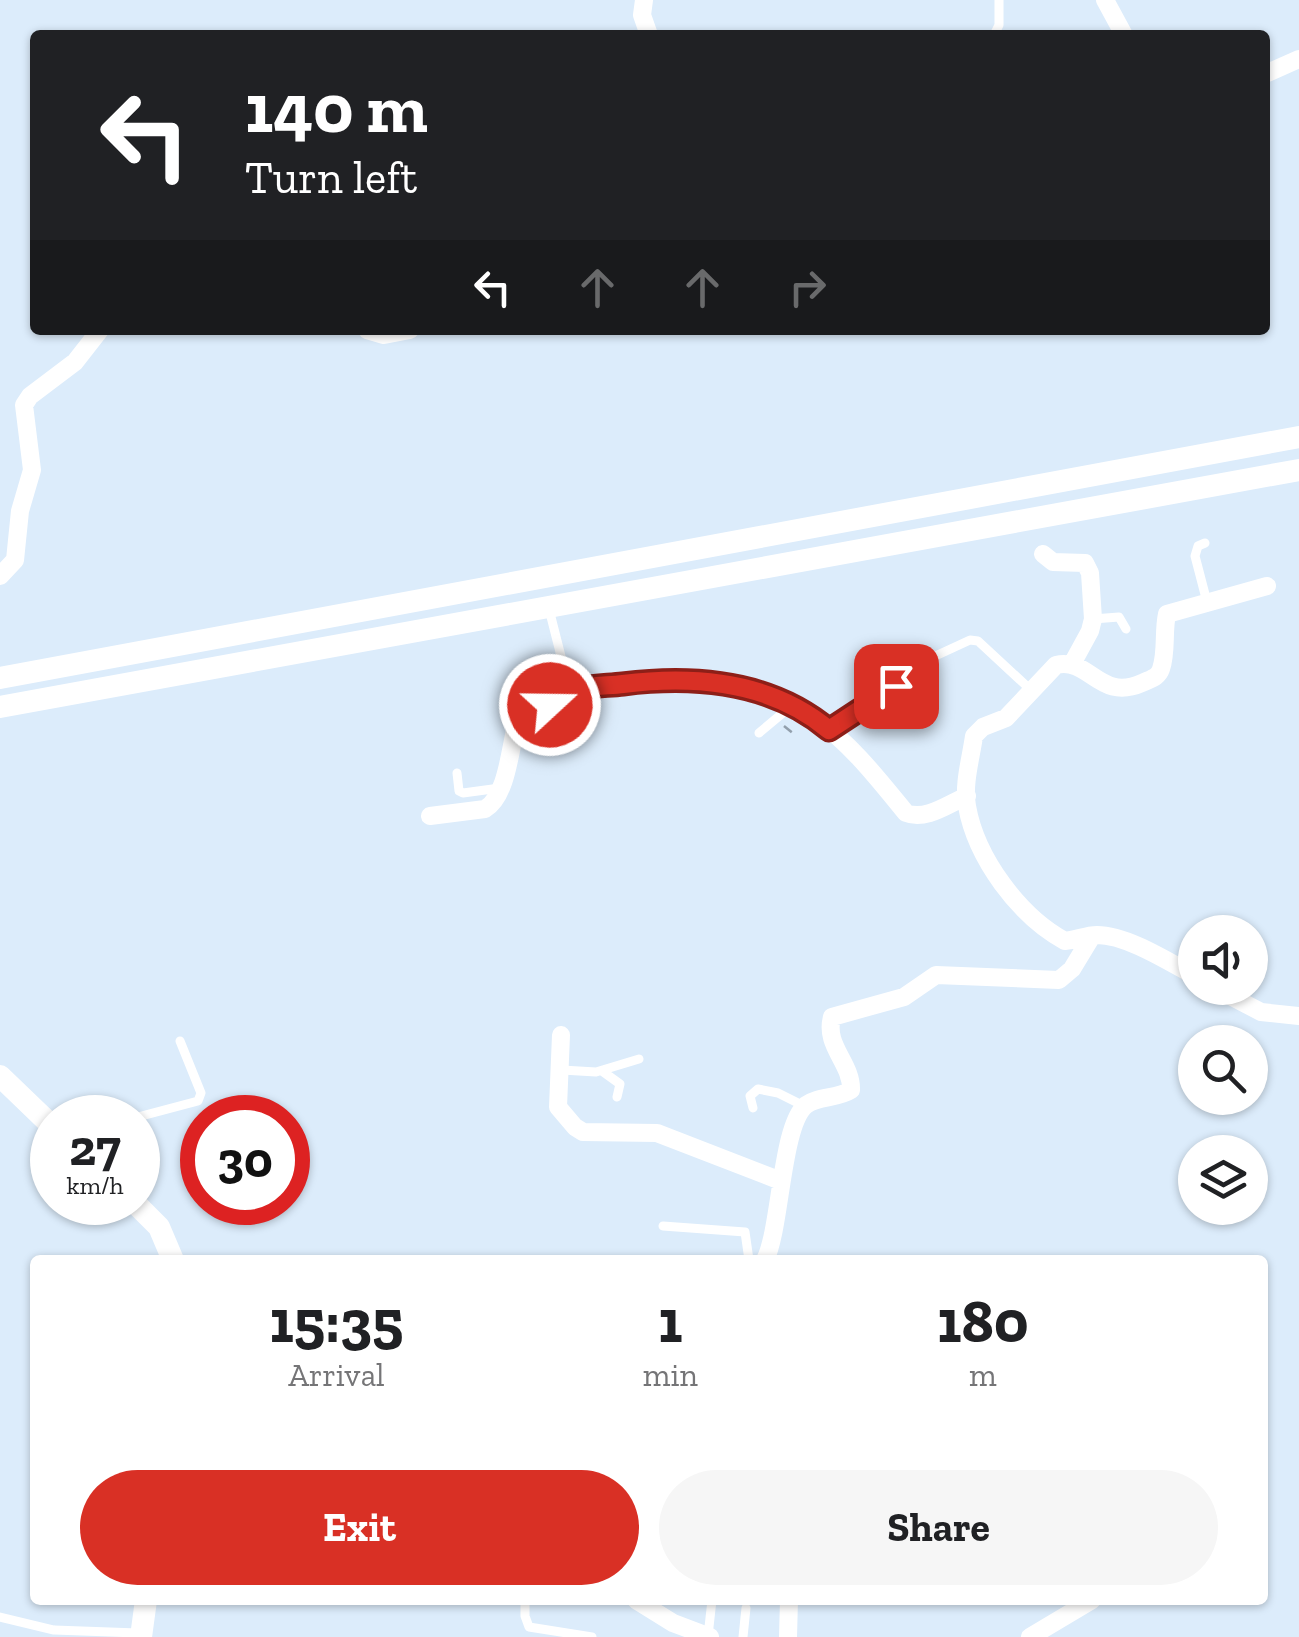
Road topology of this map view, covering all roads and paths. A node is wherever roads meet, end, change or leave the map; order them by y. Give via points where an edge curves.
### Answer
1 (644, 0) edge
2 (999, 0) edge
3 (1105, 0) edge
4 (647, 30) edge
5 (996, 30) edge
6 (1121, 30) edge
7 (1299, 59) edge
8 (1270, 72) edge
9 (96, 335) edge
10 (1299, 437) edge
11 (1299, 470) edge
12 (1206, 543) dead end
13 (1043, 554) dead end
14 (0, 576) edge
15 (1266, 586) dead end
16 (1206, 602) junction
17 (548, 607) junction
18 (1092, 619) junction
19 (1126, 630) dead end
20 (931, 658) dead end
21 (1072, 664) junction
22 (0, 678) edge
23 (896, 686) dead end
24 (578, 689) junction
25 (1032, 691) junction
26 (506, 692) dead end
27 (792, 705) junction
28 (0, 707) edge
29 (520, 721) junction
30 (829, 730) junction
31 (759, 733) dead end
32 (457, 773) dead end
33 (500, 788) junction
34 (966, 796) junction
35 (430, 816) dead end
36 (1092, 936) junction
37 (1178, 967) edge
38 (1248, 1005) edge
39 (1299, 1016) edge
40 (561, 1035) dead end
41 (180, 1041) dead end
42 (639, 1060) dead end
43 (562, 1070) junction
44 (602, 1071) junction
45 (0, 1076) edge
46 (617, 1097) dead end
47 (30, 1105) edge
48 (804, 1106) junction
49 (753, 1108) dead end
50 (160, 1111) edge
51 (781, 1181) junction
52 (158, 1225) edge
53 (664, 1226) dead end
54 (171, 1255) edge
55 (748, 1255) edge
56 (766, 1255) edge
57 (145, 1605) edge
58 (525, 1605) edge
59 (644, 1605) edge
60 (712, 1605) edge
61 (790, 1605) edge
62 (1084, 1605) edge
63 (746, 1608) dead end
64 (0, 1617) edge
65 (141, 1635) edge
66 (592, 1637) edge
67 (709, 1637) edge
68 (744, 1637) edge
69 (788, 1637) edge
70 (1030, 1637) edge

1 - 4 street
2 - 5 lane
3 - 6 street
7 - 8 street
9 - 14 street via 24,406 32,470 16,560
10 - 22 street
11 - 17 street
12 - 16 lane via 1195,556
13 - 18 street via 1088,566
15 - 16 street
16 - 21 street via 1167,614 1160,672 1144,682 1115,689
17 - 24 lane via 565,672
17 - 28 street
18 - 19 lane via 1119,617
18 - 21 street
20 - 25 lane via 978,641
21 - 25 street via 1056,664
23 - 30 lane
24 - 27 street via 691,680 742,687
24 - 29 street
25 - 34 street via 1000,723 977,731
26 - 29 lane
27 - 30 street
27 - 31 lane
29 - 33 street
30 - 34 street via 906,813 922,816
32 - 33 lane via 463,793
33 - 35 street via 485,809
34 - 36 street via 982,852 1005,888 1060,938
36 - 37 street via 1108,936
36 - 48 street via 1059,980 936,975 904,997 836,1014 832,1044 850,1090
38 - 39 street
40 - 43 street
41 - 50 lane via 201,1093 198,1101
42 - 44 lane
43 - 44 lane
43 - 51 street via 558,1107 583,1132 656,1133
44 - 46 lane via 620,1084
45 - 47 street
48 - 49 lane via 758,1089 750,1096
48 - 51 street
51 - 56 street
52 - 54 street
53 - 55 lane via 745,1232
57 - 65 street
58 - 66 lane via 529,1627
59 - 67 street
60 - 67 lane
61 - 69 street
62 - 70 street
63 - 68 lane
64 - 65 lane via 54,1630

